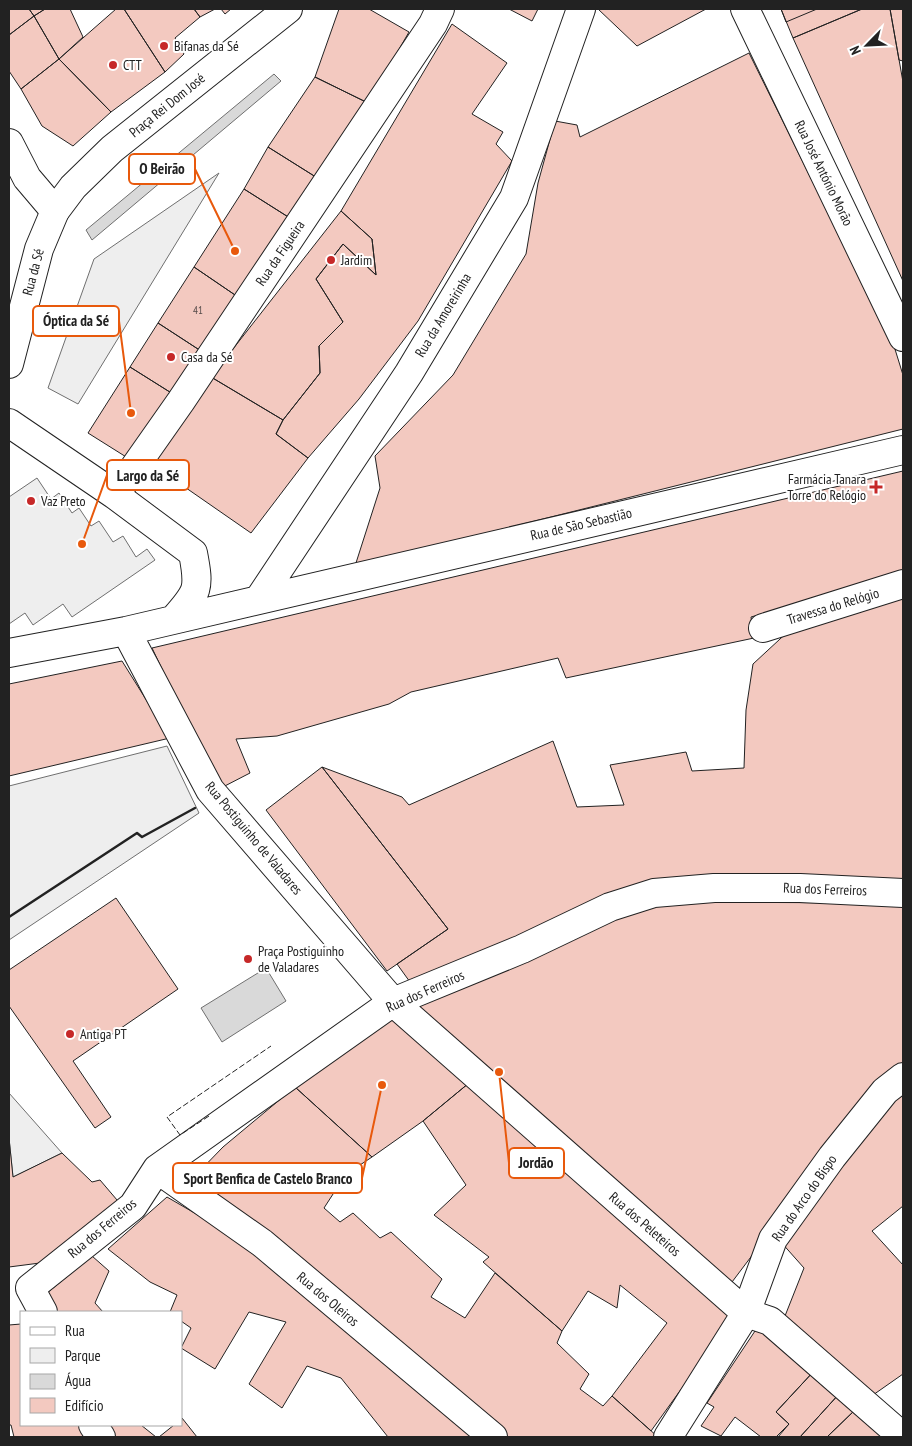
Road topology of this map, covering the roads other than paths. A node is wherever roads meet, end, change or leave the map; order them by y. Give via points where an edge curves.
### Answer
1 (288, 9) edge
2 (440, 9) edge
3 (582, 9) edge
4 (745, 9) edge
5 (9, 143) edge
6 (55, 211) junction
7 (903, 337) edge
8 (9, 364) edge
9 (9, 422) edge
10 (903, 450) edge
11 (115, 495) junction
12 (903, 584) edge
13 (260, 599) junction
14 (174, 618) junction
15 (763, 628) dead end
16 (126, 631) junction
17 (9, 653) edge
18 (903, 892) edge
19 (393, 1002) junction
20 (903, 1077) edge
21 (157, 1169) junction
22 (19, 1289) edge
23 (42, 1311) edge
24 (746, 1313) junction
25 (94, 1426) edge
26 (101, 1437) edge
27 (493, 1437) edge
28 (668, 1437) edge
29 (903, 1437) edge

1 - 6 street, Praça Rei Dom José via 99,160
2 - 11 street, Rua da Figueira via 181,401
3 - 13 street, Rua da Amoreirinha via 514,198 409,373
4 - 7 street, Rua José António Morão
5 - 6 street via 27,178
6 - 8 street, Rua da Sé via 39,249
9 - 11 street
10 - 13 street, Rua de São Sebastião
11 - 14 street via 193,553 198,577 195,595
12 - 15 street, Travessa do Relógio
13 - 14 street, Rua de São Sebastião
14 - 16 street, Rua de São Sebastião
16 - 17 street, Rua de São Sebastião
16 - 19 street, Rua Postiguinho de Valadares via 210,790
18 - 19 street, Rua dos Ferreiros via 714,888 654,894 610,907
19 - 21 street, Rua dos Ferreiros
19 - 24 street, Rua dos Peleteiros
20 - 24 street, Rua do Arco do Bispo via 879,1099 832,1157 773,1239
21 - 22 street, Rua dos Ferreiros via 133,1206
21 - 27 street, Rua dos Oleiros via 262,1243
22 - 23 street
24 - 28 street, Rua do Arco do Bispo
24 - 29 street, Rua dos Peleteiros via 770,1321
25 - 26 street

